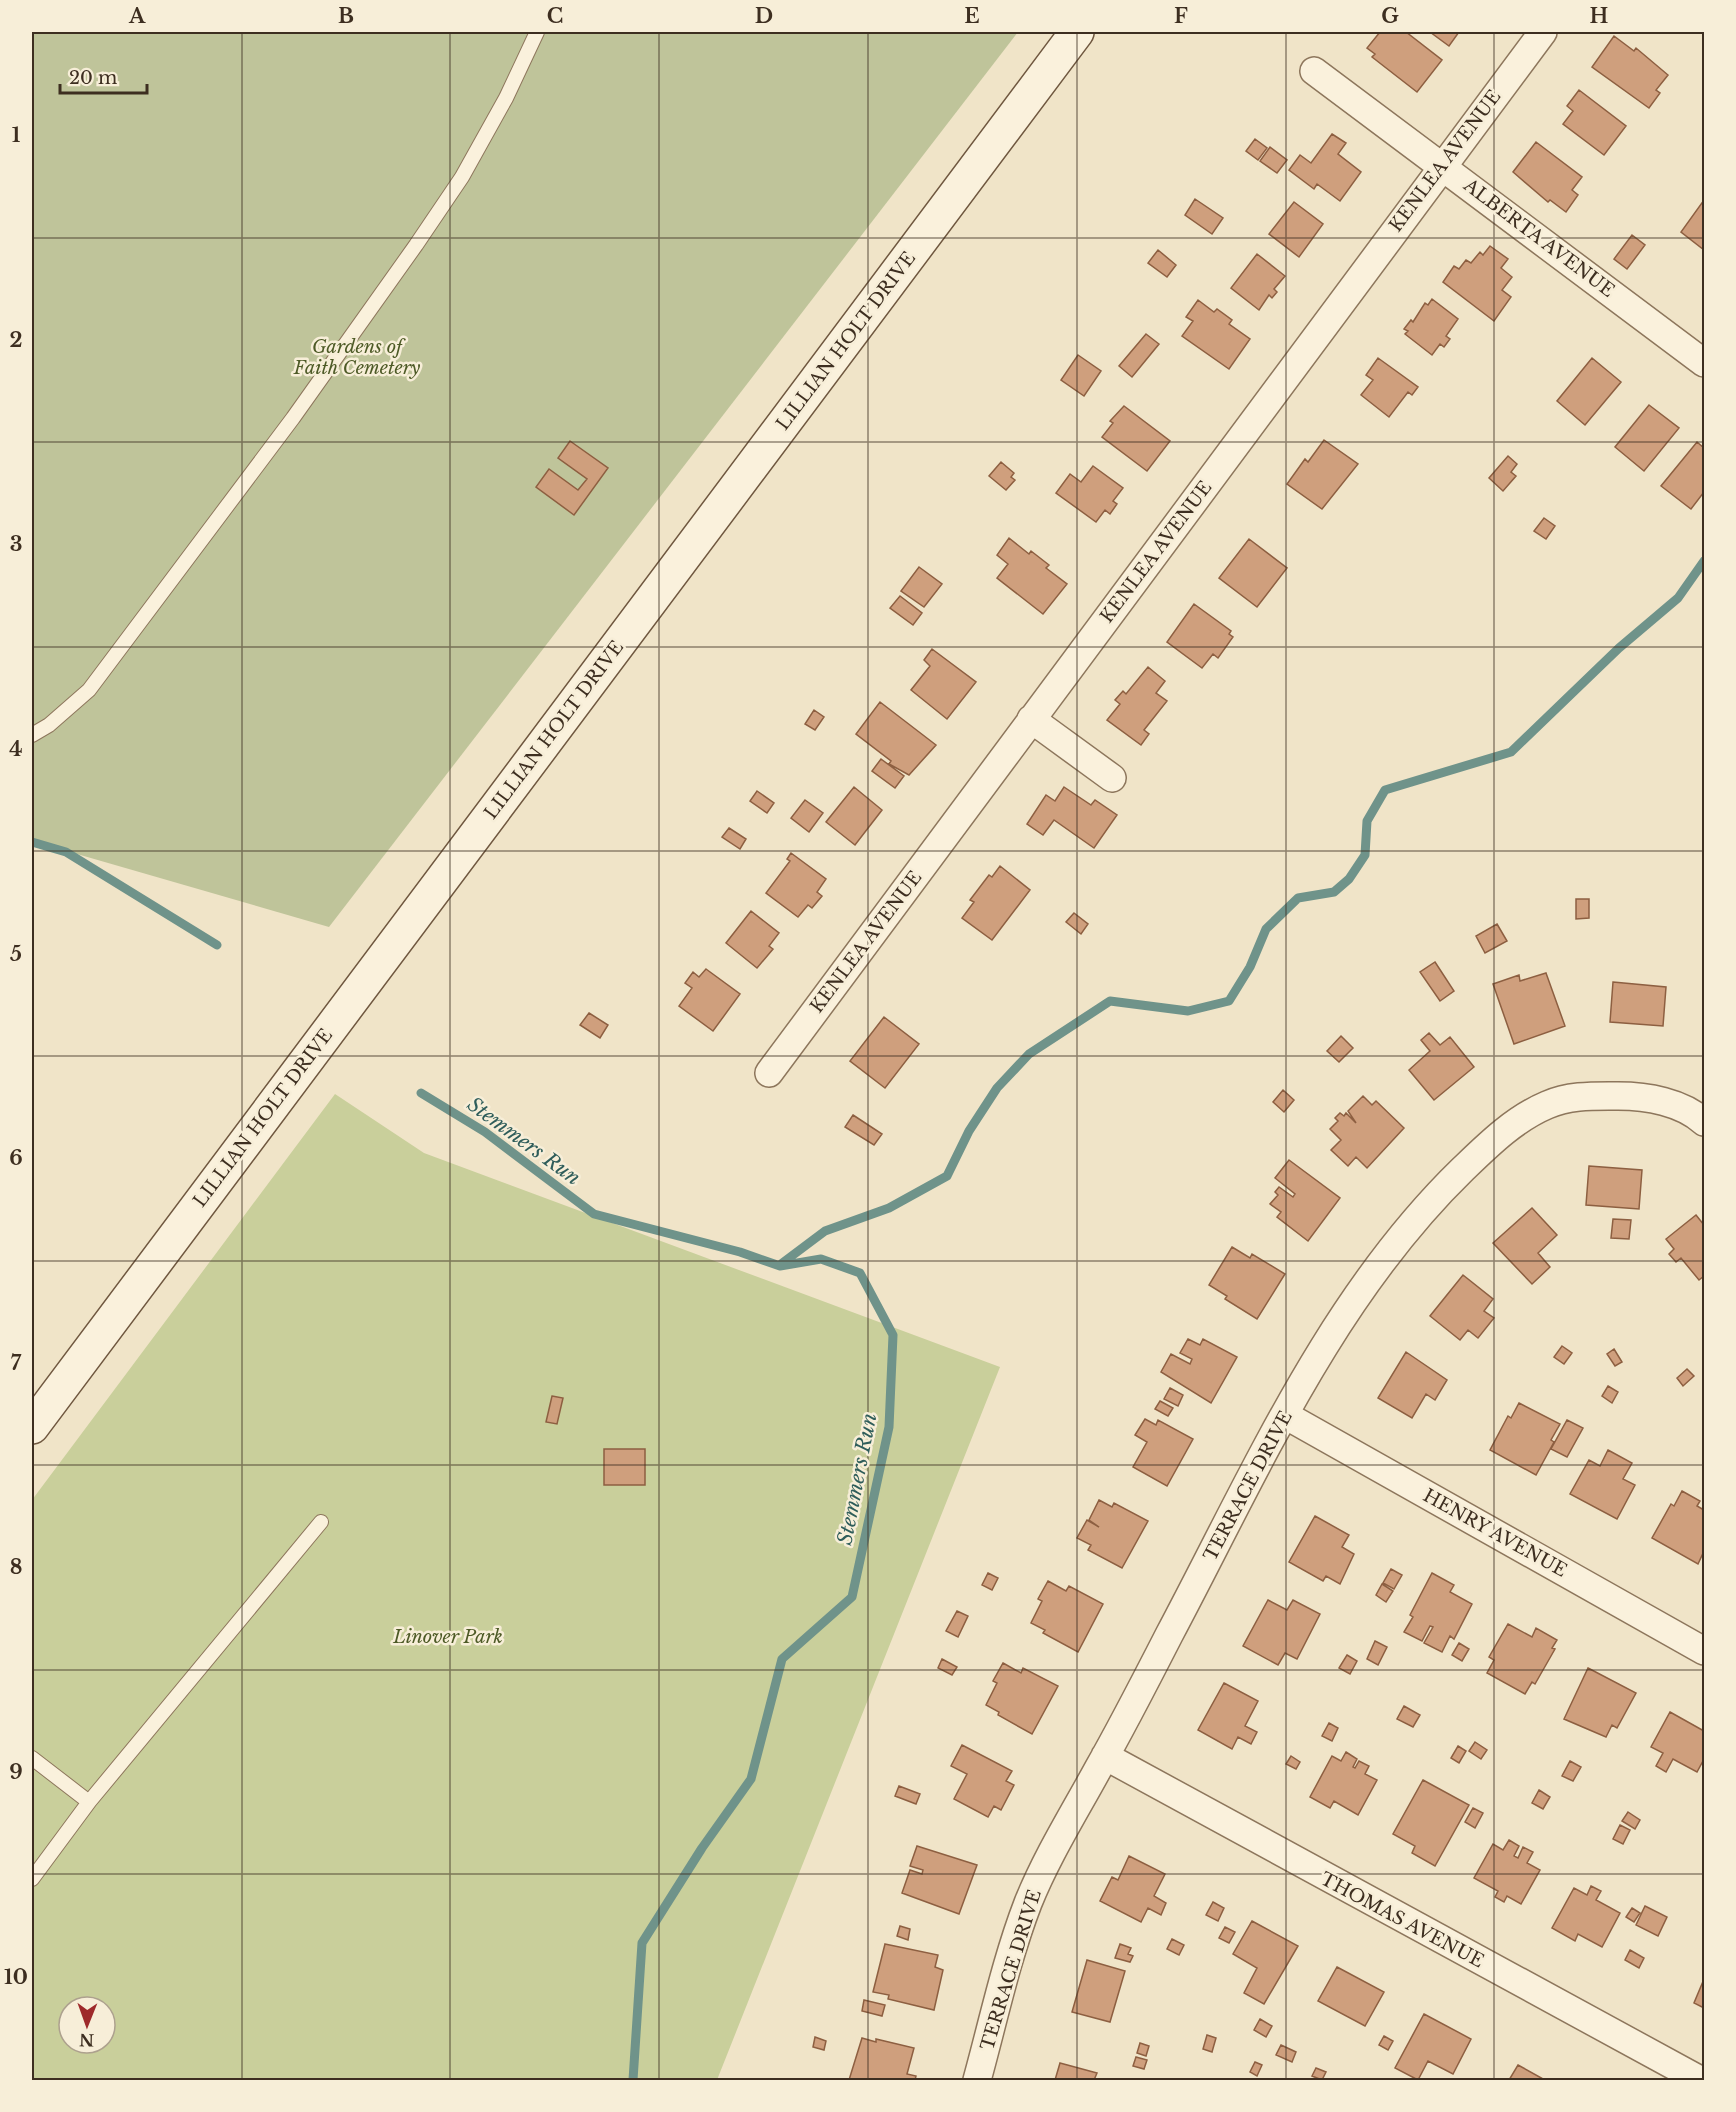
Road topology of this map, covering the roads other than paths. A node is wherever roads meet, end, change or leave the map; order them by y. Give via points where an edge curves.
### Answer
1 (537, 32) edge
2 (1077, 32) edge
3 (1543, 32) edge
4 (1314, 71) dead end
5 (1442, 165) junction
6 (1704, 363) edge
7 (1031, 719) junction
8 (32, 735) edge
9 (1112, 778) dead end
10 (770, 1072) dead end
11 (1704, 1122) edge
12 (1285, 1415) junction
13 (32, 1427) edge
14 (321, 1522) dead end
15 (1704, 1651) edge
16 (1106, 1756) junction
17 (32, 1758) edge
18 (88, 1802) junction
19 (32, 1879) edge
20 (977, 2080) edge
21 (1700, 2080) edge

1 - 8 lane via 462,177 293,418 88,690 50,725
2 - 13 main road, LILLIAN HOLT DRIVE
3 - 5 street, KENLEA AVENUE
4 - 5 street, ALBERTA AVENUE
5 - 6 street, ALBERTA AVENUE
5 - 7 street, KENLEA AVENUE
7 - 9 street
7 - 10 street, KENLEA AVENUE
11 - 12 street, TERRACE DRIVE via 1669,1104 1634,1096 1575,1096 1520,1119 1442,1190 1392,1246 1336,1326
12 - 15 street, HENRY AVENUE
12 - 16 street, TERRACE DRIVE
14 - 18 lane
16 - 20 street, TERRACE DRIVE via 1054,1848 1028,1904
16 - 21 street, THOMAS AVENUE
17 - 18 lane
18 - 19 lane

